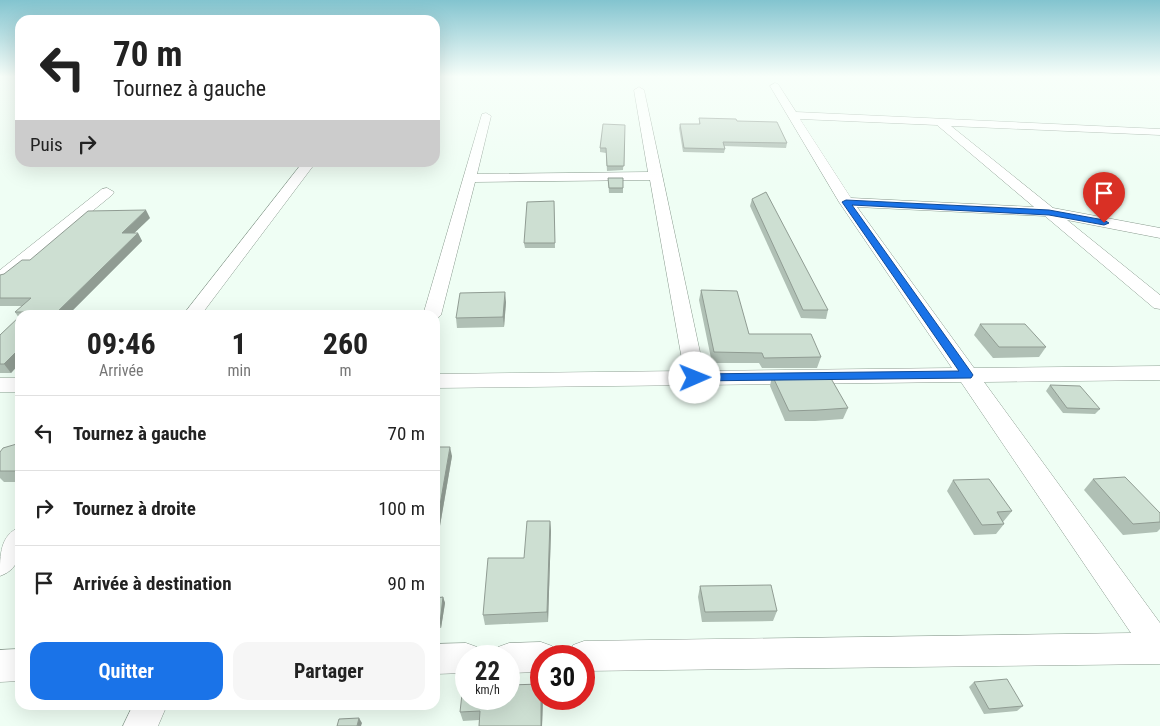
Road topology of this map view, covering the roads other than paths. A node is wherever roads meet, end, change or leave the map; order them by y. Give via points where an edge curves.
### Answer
1 (643, 110) edge
2 (790, 110) edge
3 (793, 115) junction
4 (486, 116) dead end
5 (940, 122) junction
6 (1138, 132) junction
7 (1160, 132) edge
8 (1160, 145) edge
9 (306, 167) edge
10 (656, 176) junction
11 (469, 178) junction
12 (108, 192) dead end
13 (846, 202) junction
14 (1049, 212) junction
15 (1160, 234) edge
16 (0, 278) edge
17 (1160, 304) edge
18 (196, 310) edge
19 (433, 310) edge
20 (1160, 373) edge
21 (967, 375) junction
22 (695, 378) junction
23 (440, 381) edge
24 (0, 385) edge
25 (15, 385) edge
26 (15, 544) edge
27 (0, 564) edge
28 (1160, 648) edge
29 (595, 656) edge
30 (455, 658) edge
31 (440, 659) edge
32 (0, 666) edge
33 (15, 666) edge
34 (148, 710) edge
35 (140, 726) edge

1 - 10 street
2 - 3 street
3 - 5 street
3 - 13 street
4 - 11 street
5 - 6 street
5 - 14 street
6 - 7 street
6 - 8 street
9 - 18 street
10 - 11 street
10 - 22 street
11 - 19 street
12 - 16 street
13 - 14 street
13 - 21 street
14 - 15 street
14 - 17 street
20 - 21 street
21 - 22 street
21 - 28 street
22 - 23 street
24 - 25 street
26 - 27 street
28 - 29 street
30 - 31 street
32 - 33 street
34 - 35 street

